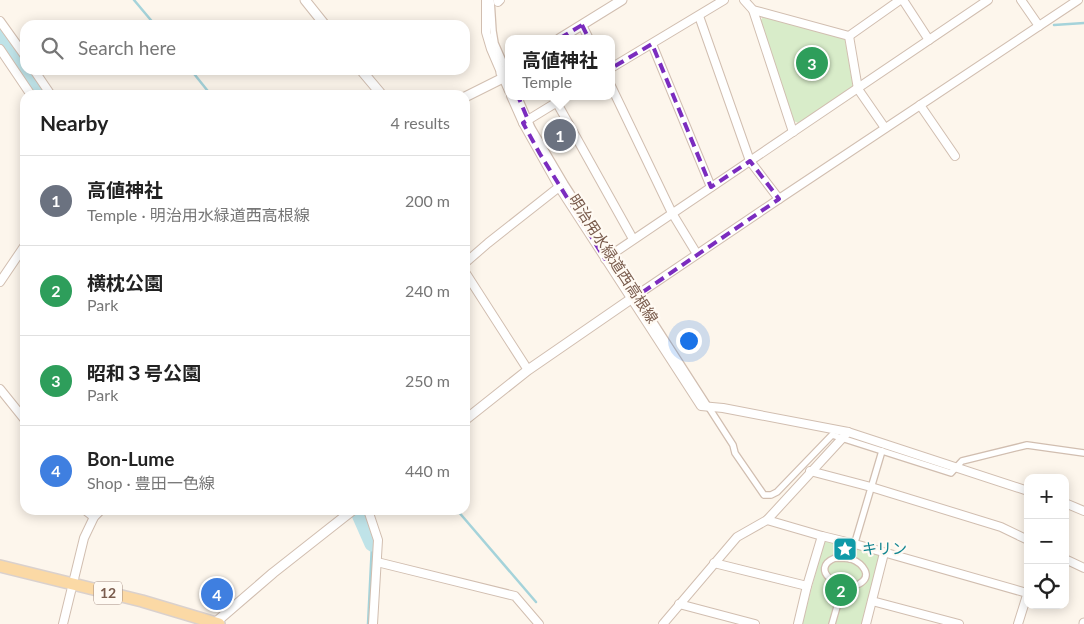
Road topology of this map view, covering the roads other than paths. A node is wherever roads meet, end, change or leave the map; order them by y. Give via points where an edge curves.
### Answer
1 (305, 0) edge
2 (486, 0) edge
3 (492, 0) edge
4 (622, 0) edge
5 (724, 0) edge
6 (744, 0) edge
7 (902, 0) edge
8 (988, 0) edge
9 (1021, 0) edge
10 (1078, 0) edge
11 (753, 10) junction
12 (699, 16) junction
13 (321, 20) edge
14 (0, 21) edge
15 (582, 25) junction
16 (1038, 26) junction
17 (566, 35) edge
18 (587, 35) edge
19 (849, 36) junction
20 (929, 40) junction
21 (652, 44) junction
22 (0, 49) edge
23 (20, 49) edge
24 (615, 66) edge
25 (505, 70) edge
26 (505, 71) edge
27 (505, 74) edge
28 (37, 75) edge
29 (365, 75) edge
30 (858, 89) junction
31 (28, 90) edge
32 (48, 90) edge
33 (378, 90) edge
34 (470, 94) edge
35 (615, 94) edge
36 (513, 100) edge
37 (519, 100) edge
38 (562, 100) edge
39 (558, 103) junction
40 (920, 105) junction
41 (525, 121) junction
42 (885, 128) junction
43 (794, 132) junction
44 (955, 156) dead end
45 (750, 161) junction
46 (559, 187) junction
47 (711, 187) junction
48 (779, 199) junction
49 (672, 213) junction
50 (633, 239) junction
51 (20, 252) edge
52 (697, 254) junction
53 (608, 257) junction
54 (470, 259) edge
55 (470, 280) edge
56 (0, 282) edge
57 (634, 298) junction
58 (528, 370) junction
59 (0, 389) edge
60 (708, 406) junction
61 (20, 414) edge
62 (470, 416) edge
63 (848, 432) junction
64 (841, 438) junction
65 (882, 451) junction
66 (1084, 453) edge
67 (956, 467) junction
68 (810, 471) junction
69 (871, 487) junction
70 (1024, 490) edge
71 (1069, 505) edge
72 (1084, 511) edge
73 (91, 515) edge
74 (96, 515) edge
75 (344, 515) edge
76 (370, 515) edge
77 (94, 518) junction
78 (766, 520) junction
79 (822, 536) junction
80 (1024, 538) edge
81 (855, 544) junction
82 (884, 552) junction
83 (850, 559) junction
84 (1069, 560) edge
85 (377, 562) junction
86 (714, 563) junction
87 (0, 566) edge
88 (1084, 568) edge
89 (73, 585) junction
90 (808, 586) junction
91 (842, 586) junction
92 (1024, 591) edge
93 (872, 601) junction
94 (1024, 603) edge
95 (679, 604) junction
96 (63, 624) edge
97 (216, 624) edge
98 (374, 624) edge
99 (539, 624) edge
100 (663, 624) edge
101 (755, 624) edge
102 (798, 624) edge
103 (832, 624) edge
104 (866, 624) edge
105 (959, 624) edge
106 (1018, 624) edge

1 - 13 street
2 - 26 street via 486,32 491,49
3 - 25 street via 495,43
4 - 15 street
5 - 12 street
6 - 11 street
7 - 19 street
7 - 20 street
8 - 20 street
9 - 16 street
10 - 16 street
11 - 19 street
11 - 43 street
12 - 21 street
12 - 45 street
14 - 23 street
15 - 17 street
15 - 18 street
16 - 40 street
19 - 30 street
20 - 30 street
21 - 24 street
21 - 47 street
22 - 31 street
27 - 34 street
28 - 32 street
29 - 33 street
30 - 42 street
30 - 43 street
35 - 49 street
36 - 41 street
37 - 41 street, 明治用水緑道西高根線
38 - 39 street
39 - 41 street
39 - 50 street
40 - 42 street
40 - 44 street
41 - 46 street
41 - 53 street, 明治用水緑道西高根線
42 - 48 street
43 - 45 street
45 - 47 street
45 - 48 street
46 - 53 street
46 - 54 street
47 - 49 street
48 - 52 street
49 - 50 street
49 - 52 street
50 - 53 street
51 - 56 street
52 - 57 street
53 - 57 street
55 - 58 street
57 - 58 street
57 - 60 street via 701,406
58 - 62 street
59 - 61 street
60 - 63 street
60 - 64 street via 764,495 777,492 832,435
63 - 64 street
63 - 67 street
64 - 65 street
64 - 68 street
65 - 67 street via 951,473
65 - 69 street
66 - 67 street via 1027,445 962,461
67 - 70 street
68 - 69 street
68 - 78 street
69 - 80 street via 1001,527
69 - 81 street
71 - 72 street
73 - 77 street
74 - 77 street
75 - 97 street
76 - 85 street via 378,540
77 - 89 street via 84,538
78 - 79 street
78 - 86 street via 737,537
79 - 81 street
79 - 90 street
81 - 82 street
81 - 83 street
82 - 92 street
82 - 93 street
83 - 91 street via 862,565 866,577 858,585
83 - 91 street via 835,558 825,567 828,577
84 - 88 street
85 - 98 street
85 - 99 street via 515,596
86 - 90 street
86 - 95 street
87 - 89 main road, 12
89 - 96 street
89 - 97 main road, 12 via 142,601
90 - 102 street
91 - 103 street
93 - 104 street
93 - 105 street
94 - 106 street
95 - 100 street
95 - 101 street

